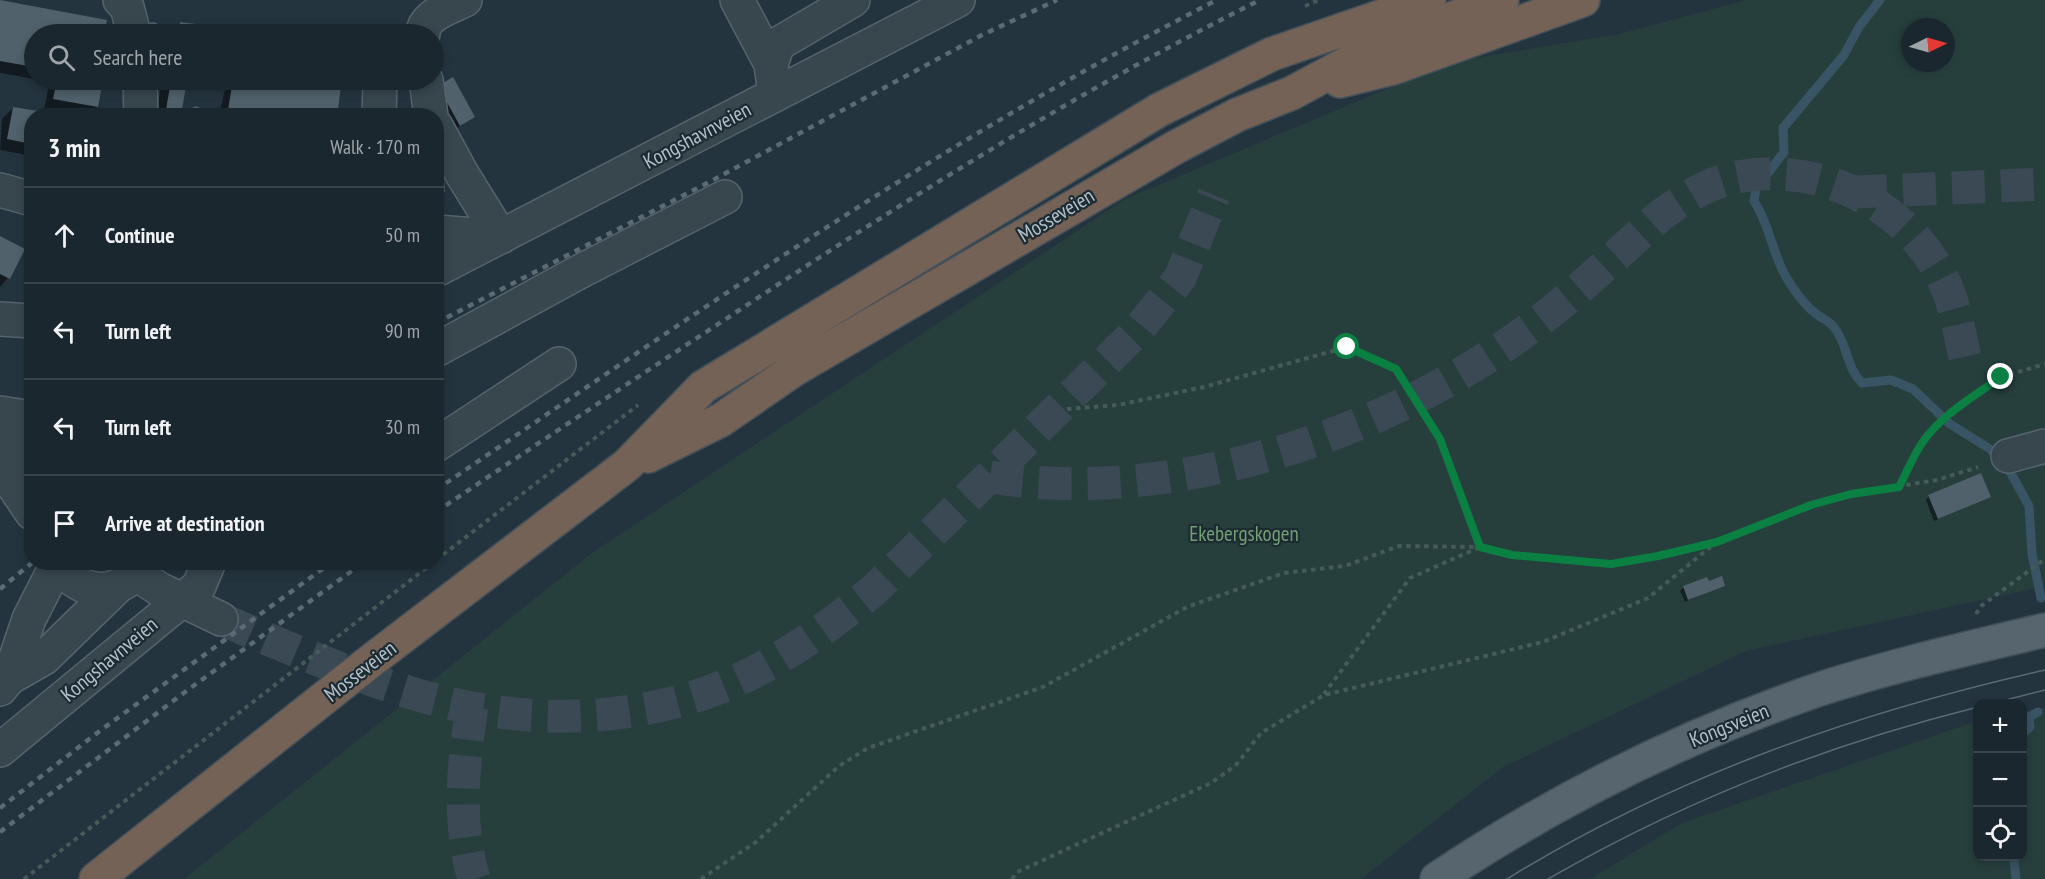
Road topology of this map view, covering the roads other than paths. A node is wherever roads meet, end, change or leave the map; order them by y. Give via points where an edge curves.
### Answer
1 (120, 0) edge
2 (465, 0) edge
3 (737, 0) edge
4 (852, 0) edge
5 (958, 0) edge
6 (1368, 0) edge
7 (1429, 0) edge
8 (1502, 0) edge
9 (1583, 0) edge
10 (131, 24) edge
11 (427, 24) edge
12 (1272, 54) junction
13 (773, 80) junction
14 (140, 90) edge
15 (380, 90) edge
16 (427, 90) edge
17 (1292, 93) junction
18 (141, 108) edge
19 (379, 108) edge
20 (430, 108) edge
21 (444, 141) edge
22 (0, 190) edge
23 (24, 197) edge
24 (725, 197) dead end
25 (444, 233) edge
26 (501, 237) junction
27 (444, 266) edge
28 (0, 319) edge
29 (24, 320) edge
30 (444, 346) edge
31 (559, 364) dead end
32 (0, 413) edge
33 (24, 417) edge
34 (0, 435) edge
35 (444, 440) edge
36 (2045, 446) edge
37 (24, 452) edge
38 (1997, 460) road end
39 (627, 465) junction
40 (0, 466) edge
41 (24, 501) edge
42 (54, 570) edge
43 (62, 570) edge
44 (206, 570) edge
45 (133, 575) edge
46 (181, 600) junction
47 (221, 619) tunnel mouth
48 (2045, 630) edge
49 (5, 684) edge
50 (0, 750) edge
51 (96, 879) edge
52 (1437, 879) edge

1 - 10 lane via 127,7
2 - 11 lane
3 - 13 lane
4 - 13 lane via 782,40 774,49
5 - 13 lane, Kongshavnveien
6 - 12 highway
7 - 12 highway, Mosseveien
8 - 17 highway, Mosseveien via 1381,45
9 - 17 highway via 1393,68
12 - 39 highway, Mosseveien via 1159,110 703,387
13 - 26 lane, Kongshavnveien
14 - 18 lane
15 - 19 lane
16 - 20 lane
17 - 39 highway, Mosseveien via 1237,115 1119,178 795,369 721,420
21 - 26 lane
22 - 23 lane
24 - 30 lane
25 - 26 lane
26 - 27 lane, Kongshavnveien
28 - 29 lane
31 - 35 lane
32 - 33 lane
34 - 37 lane
36 - 38 lane
39 - 51 highway, Mosseveien via 372,660
40 - 41 lane
42 - 49 lane, Kongshavnveien via 29,619
43 - 45 lane, Kongshavnveien via 82,586 94,589
44 - 46 lane, Kongshavnveien via 199,586
45 - 46 lane
45 - 49 lane, Kongshavnveien via 44,658
46 - 47 lane
46 - 50 lane, Kongshavnveien
48 - 52 main road, Kongsveien via 1822,689 1689,741 1551,809

